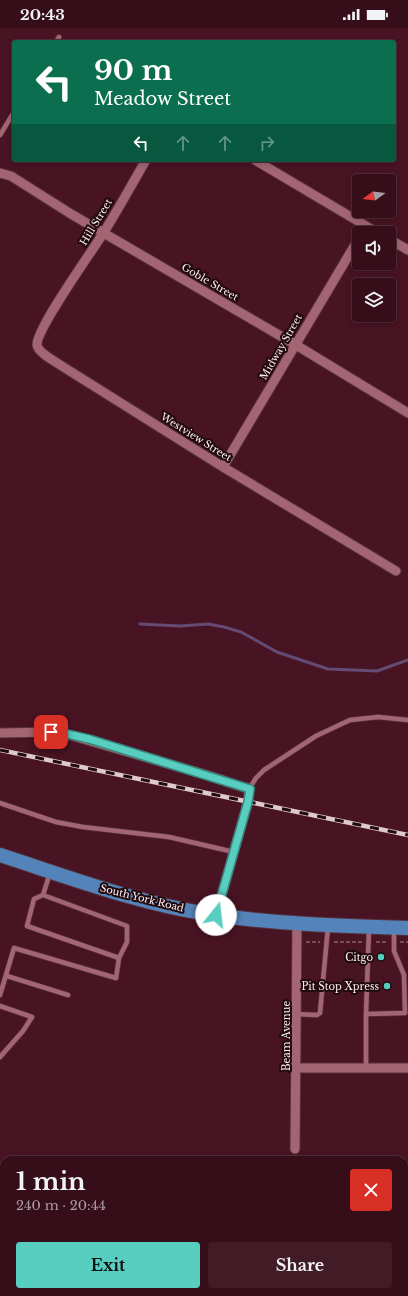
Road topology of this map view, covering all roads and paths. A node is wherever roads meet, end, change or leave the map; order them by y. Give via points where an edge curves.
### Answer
1 (59, 36) dead end
2 (57, 40) edge
3 (12, 115) edge
4 (0, 135) edge
5 (145, 162) edge
6 (258, 162) edge
7 (0, 173) edge
8 (358, 226) edge
9 (104, 232) junction
10 (396, 243) edge
11 (352, 250) edge
12 (408, 250) edge
13 (63, 295) joint
14 (296, 345) junction
15 (408, 413) edge
16 (223, 467) junction
17 (396, 571) dead end
18 (408, 720) edge
19 (0, 733) edge
20 (250, 789) junction
21 (0, 803) edge
22 (234, 852) junction
23 (0, 855) edge
24 (50, 871) junction
25 (43, 895) junction
26 (216, 915) junction
27 (297, 923) junction
28 (328, 924) junction
29 (370, 927) junction
30 (401, 928) edge
31 (118, 958) junction
32 (7, 976) junction
33 (0, 995) edge
34 (68, 995) dead end
35 (0, 1006) edge
36 (296, 1014) junction
37 (366, 1014) junction
38 (0, 1057) edge
39 (297, 1068) junction
40 (366, 1068) junction
41 (408, 1068) edge
42 (295, 1149) dead end

1 - 2 lane
3 - 4 lane
5 - 9 street, Hill Street
6 - 8 street
7 - 9 street, Goble Street via 11,176
9 - 13 street, Hill Street
9 - 14 street, Goble Street
10 - 12 street
11 - 14 street, Midway Street
13 - 16 street, Westview Street via 38,339 38,348 41,352
14 - 15 street, Goble Street
14 - 16 street, Midway Street
16 - 17 street, Westview Street
18 - 20 lane via 378,717 350,720 316,736 264,770
19 - 20 street via 63,733
20 - 22 street
21 - 22 lane via 56,822 169,838
22 - 26 street
23 - 24 main road, South York Road
24 - 25 lane
24 - 26 main road, South York Road via 154,902
25 - 31 lane via 127,926 127,942
25 - 31 lane via 34,900 27,926
26 - 27 main road, South York Road
27 - 28 main road, South York Road
27 - 36 street, Beam Avenue
28 - 29 main road, South York Road
28 - 36 lane via 320,1013
29 - 30 main road, South York Road
29 - 37 lane
30 - 37 lane via 394,951 404,975 405,1013
31 - 32 lane via 116,978 14,948
32 - 33 lane
32 - 34 lane
35 - 38 lane via 32,1017
36 - 39 street, Beam Avenue
37 - 40 lane
39 - 40 street
39 - 42 street, Beam Avenue
40 - 41 street

